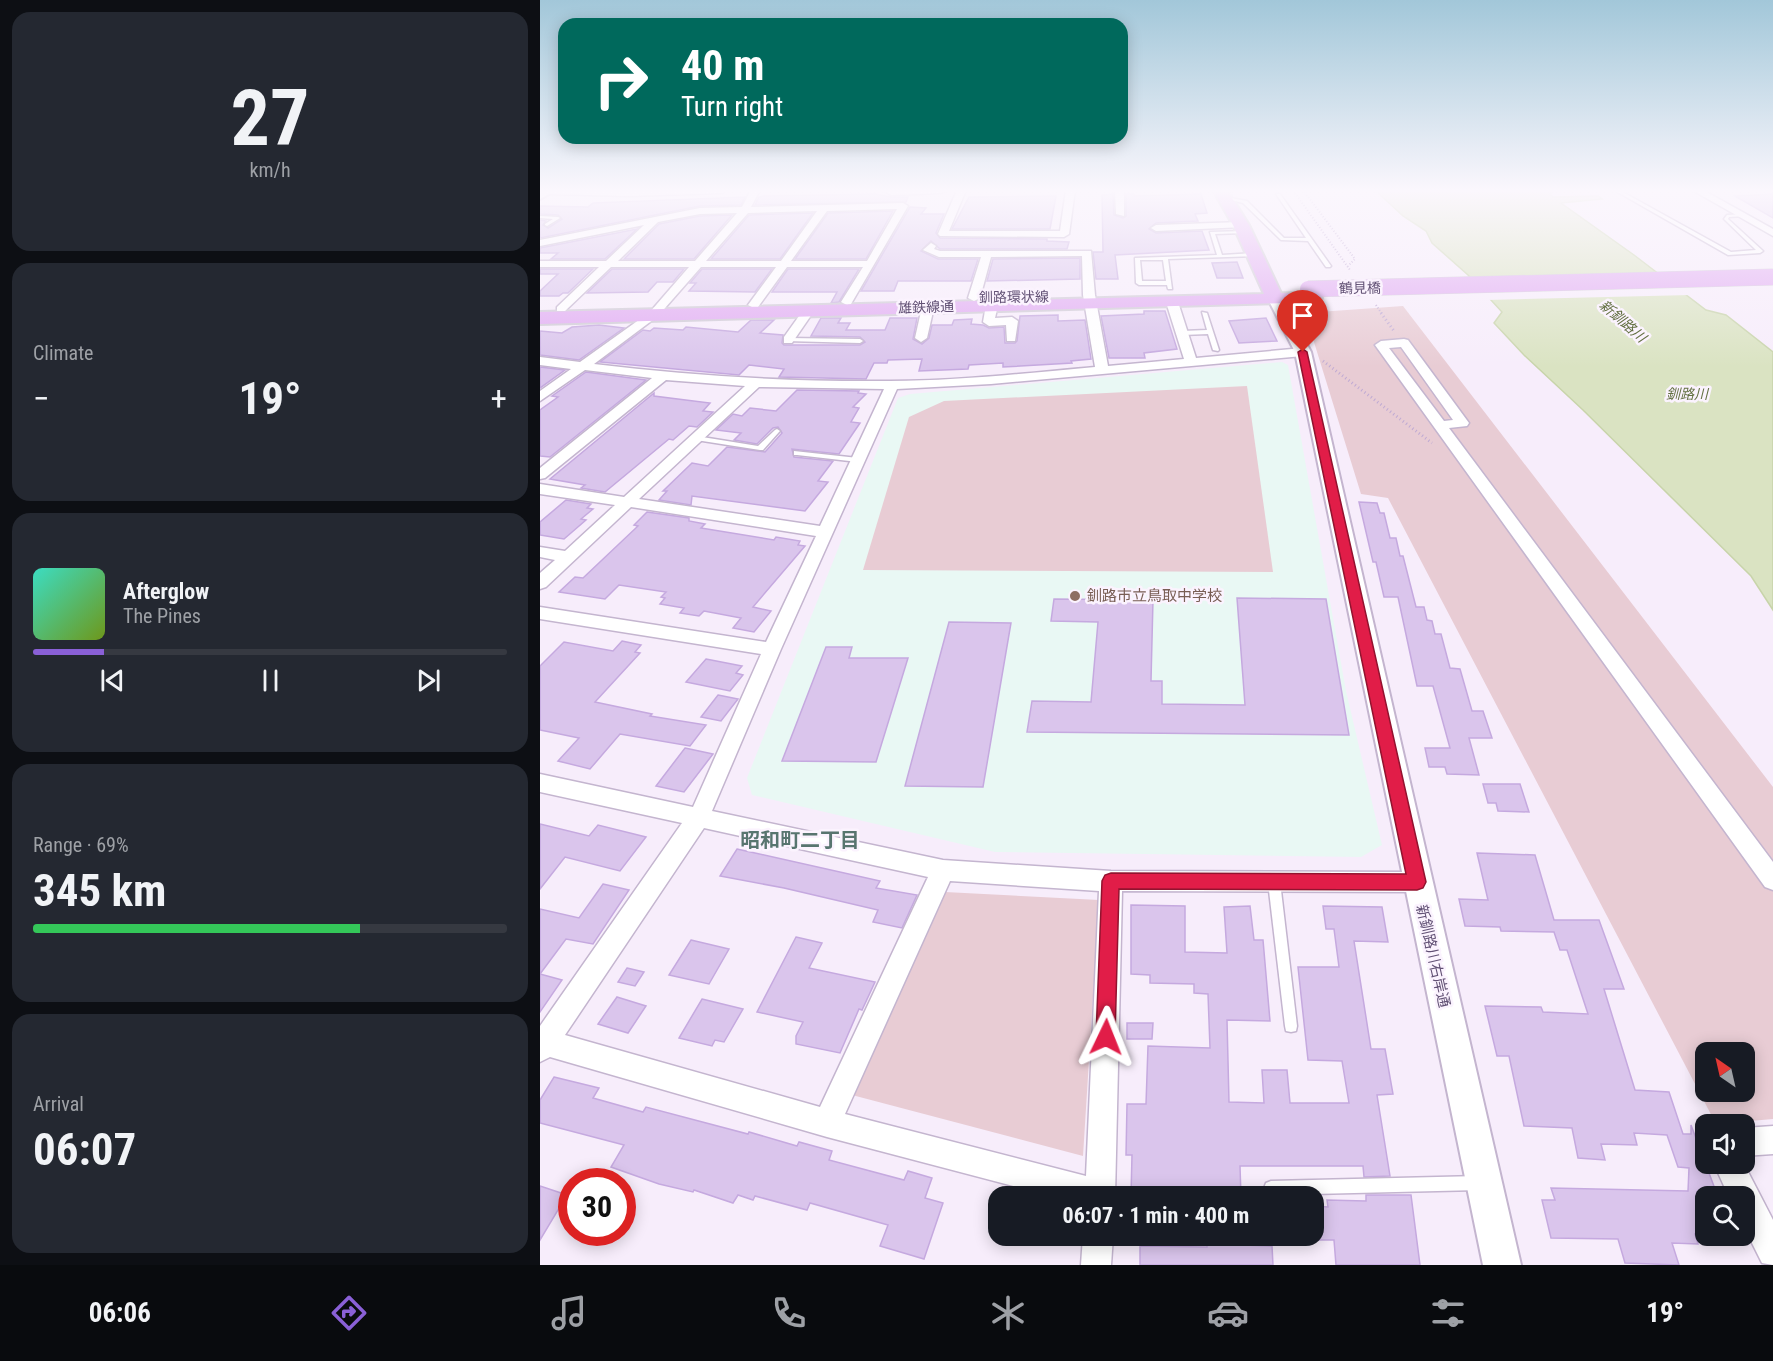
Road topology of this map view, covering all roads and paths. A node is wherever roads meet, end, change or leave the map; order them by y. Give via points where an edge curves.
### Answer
1 (623, 249) edge
2 (710, 249) edge
3 (795, 249) edge
4 (879, 249) edge
5 (929, 249) edge
6 (1218, 249) edge
7 (1252, 249) edge
8 (1315, 249) edge
9 (1335, 249) edge
10 (1347, 249) edge
11 (1722, 249) edge
12 (1758, 249) edge
13 (987, 254) junction
14 (1255, 255) junction
15 (1220, 256) junction
16 (1165, 258) junction
17 (540, 264) edge
18 (607, 264) junction
19 (697, 264) junction
20 (784, 264) junction
21 (870, 264) junction
22 (1328, 266) dead end
23 (1348, 266) junction
24 (1355, 276) dead end
25 (1773, 277) edge
26 (1773, 285) edge
27 (1171, 291) junction
28 (1310, 294) junction
29 (1273, 295) junction
30 (974, 298) junction
31 (1090, 299) junction
32 (847, 302) junction
33 (754, 304) junction
34 (992, 305) junction
35 (1376, 305) dead end
36 (928, 307) junction
37 (540, 309) edge
38 (561, 309) junction
39 (657, 310) junction
40 (808, 311) junction
41 (1204, 313) dead end
42 (540, 318) edge
43 (1210, 332) junction
44 (1182, 333) junction
45 (921, 338) dead end
46 (1011, 338) dead end
47 (788, 340) joint
48 (860, 341) dead end
49 (1404, 343) junction
50 (1216, 350) dead end
51 (1303, 352) junction
52 (540, 361) edge
53 (1191, 362) junction
54 (582, 367) junction
55 (1102, 369) junction
56 (663, 376) junction
57 (756, 383) junction
58 (892, 385) junction
59 (540, 397) edge
60 (1440, 425) junction
61 (777, 431) dead end
62 (696, 438) junction
63 (797, 453) dead end
64 (1463, 456) junction
65 (858, 460) junction
66 (540, 475) edge
67 (540, 489) edge
68 (627, 503) junction
69 (825, 532) junction
70 (540, 552) edge
71 (568, 557) junction
72 (540, 583) edge
73 (540, 613) edge
74 (772, 649) junction
75 (540, 783) edge
76 (699, 817) junction
77 (943, 870) junction
78 (1773, 880) edge
79 (1111, 881) junction
80 (1274, 882) junction
81 (1417, 882) junction
82 (1291, 1026) dead end
83 (542, 1044) edge
84 (827, 1123) junction
85 (1773, 1140) edge
86 (1755, 1141) edge
87 (1733, 1174) edge
88 (1484, 1183) junction
89 (1066, 1186) edge
90 (1100, 1186) edge
91 (1324, 1187) edge
92 (1097, 1246) edge
93 (1773, 1252) edge
94 (1096, 1265) edge
95 (1502, 1265) edge

1 - 18 street
2 - 19 street
3 - 20 street
4 - 21 street
5 - 13 street via 939,254
6 - 15 lane
7 - 14 main road
8 - 22 lane
9 - 23 path
10 - 23 path via 1355,259
11 - 12 lane via 1730,254
13 - 30 street
13 - 31 street via 1087,253
14 - 15 lane
14 - 29 main road
15 - 16 lane
16 - 27 lane
16 - 27 lane via 1137,259 1140,283
17 - 18 street
18 - 19 street
18 - 38 street
19 - 20 street
19 - 39 street
20 - 21 street
20 - 33 street
21 - 32 street
23 - 24 path
25 - 28 main road, 鶴見橋, bridge
26 - 28 main road, 鶴見橋
27 - 29 main road, 雄鉄線通
27 - 31 main road, 雄鉄線通
27 - 44 street
28 - 29 main road, 雄鉄線通
29 - 31 main road, 釧路環状線
29 - 51 street, 新釧路川右岸通
30 - 31 main road, 釧路環状線
30 - 32 main road, 釧路環状線
31 - 34 main road, 雄鉄線通
31 - 55 street
32 - 33 main road, 釧路環状線
33 - 39 main road, 釧路環状線
34 - 36 main road, 雄鉄線通
34 - 46 street via 989,322 1012,321
35 - 49 path
36 - 40 main road, 雄鉄線通
36 - 45 street
37 - 38 main road, 釧路環状線
38 - 39 main road, 釧路環状線
39 - 40 main road, 雄鉄線通
39 - 42 main road, 雄鉄線通
39 - 54 street
40 - 47 street
41 - 43 lane
43 - 44 lane
43 - 50 lane
44 - 53 street
47 - 48 lane
49 - 60 street via 1462,423
49 - 60 street via 1381,345
51 - 53 street
51 - 64 path via 1323,362 1424,439
51 - 81 street, 新釧路川右岸通
52 - 54 street
53 - 55 street
54 - 56 street
54 - 59 street
55 - 58 street
56 - 57 street
56 - 66 street
57 - 58 street
57 - 62 street
58 - 65 street
60 - 64 street
61 - 62 lane via 760,448
62 - 68 street
63 - 65 lane
64 - 78 street
65 - 69 street
67 - 68 street
68 - 69 street
68 - 71 street
69 - 74 street
70 - 71 street
71 - 72 street
73 - 74 street
74 - 76 street
75 - 76 street
76 - 77 street
76 - 83 street
77 - 79 street
77 - 84 street
79 - 80 street
79 - 90 street
80 - 81 street
80 - 82 lane
81 - 88 street, 新釧路川右岸通
83 - 84 street
84 - 89 street
85 - 86 street
87 - 93 street
88 - 91 lane
88 - 95 street, 新釧路川右岸通
92 - 94 street

